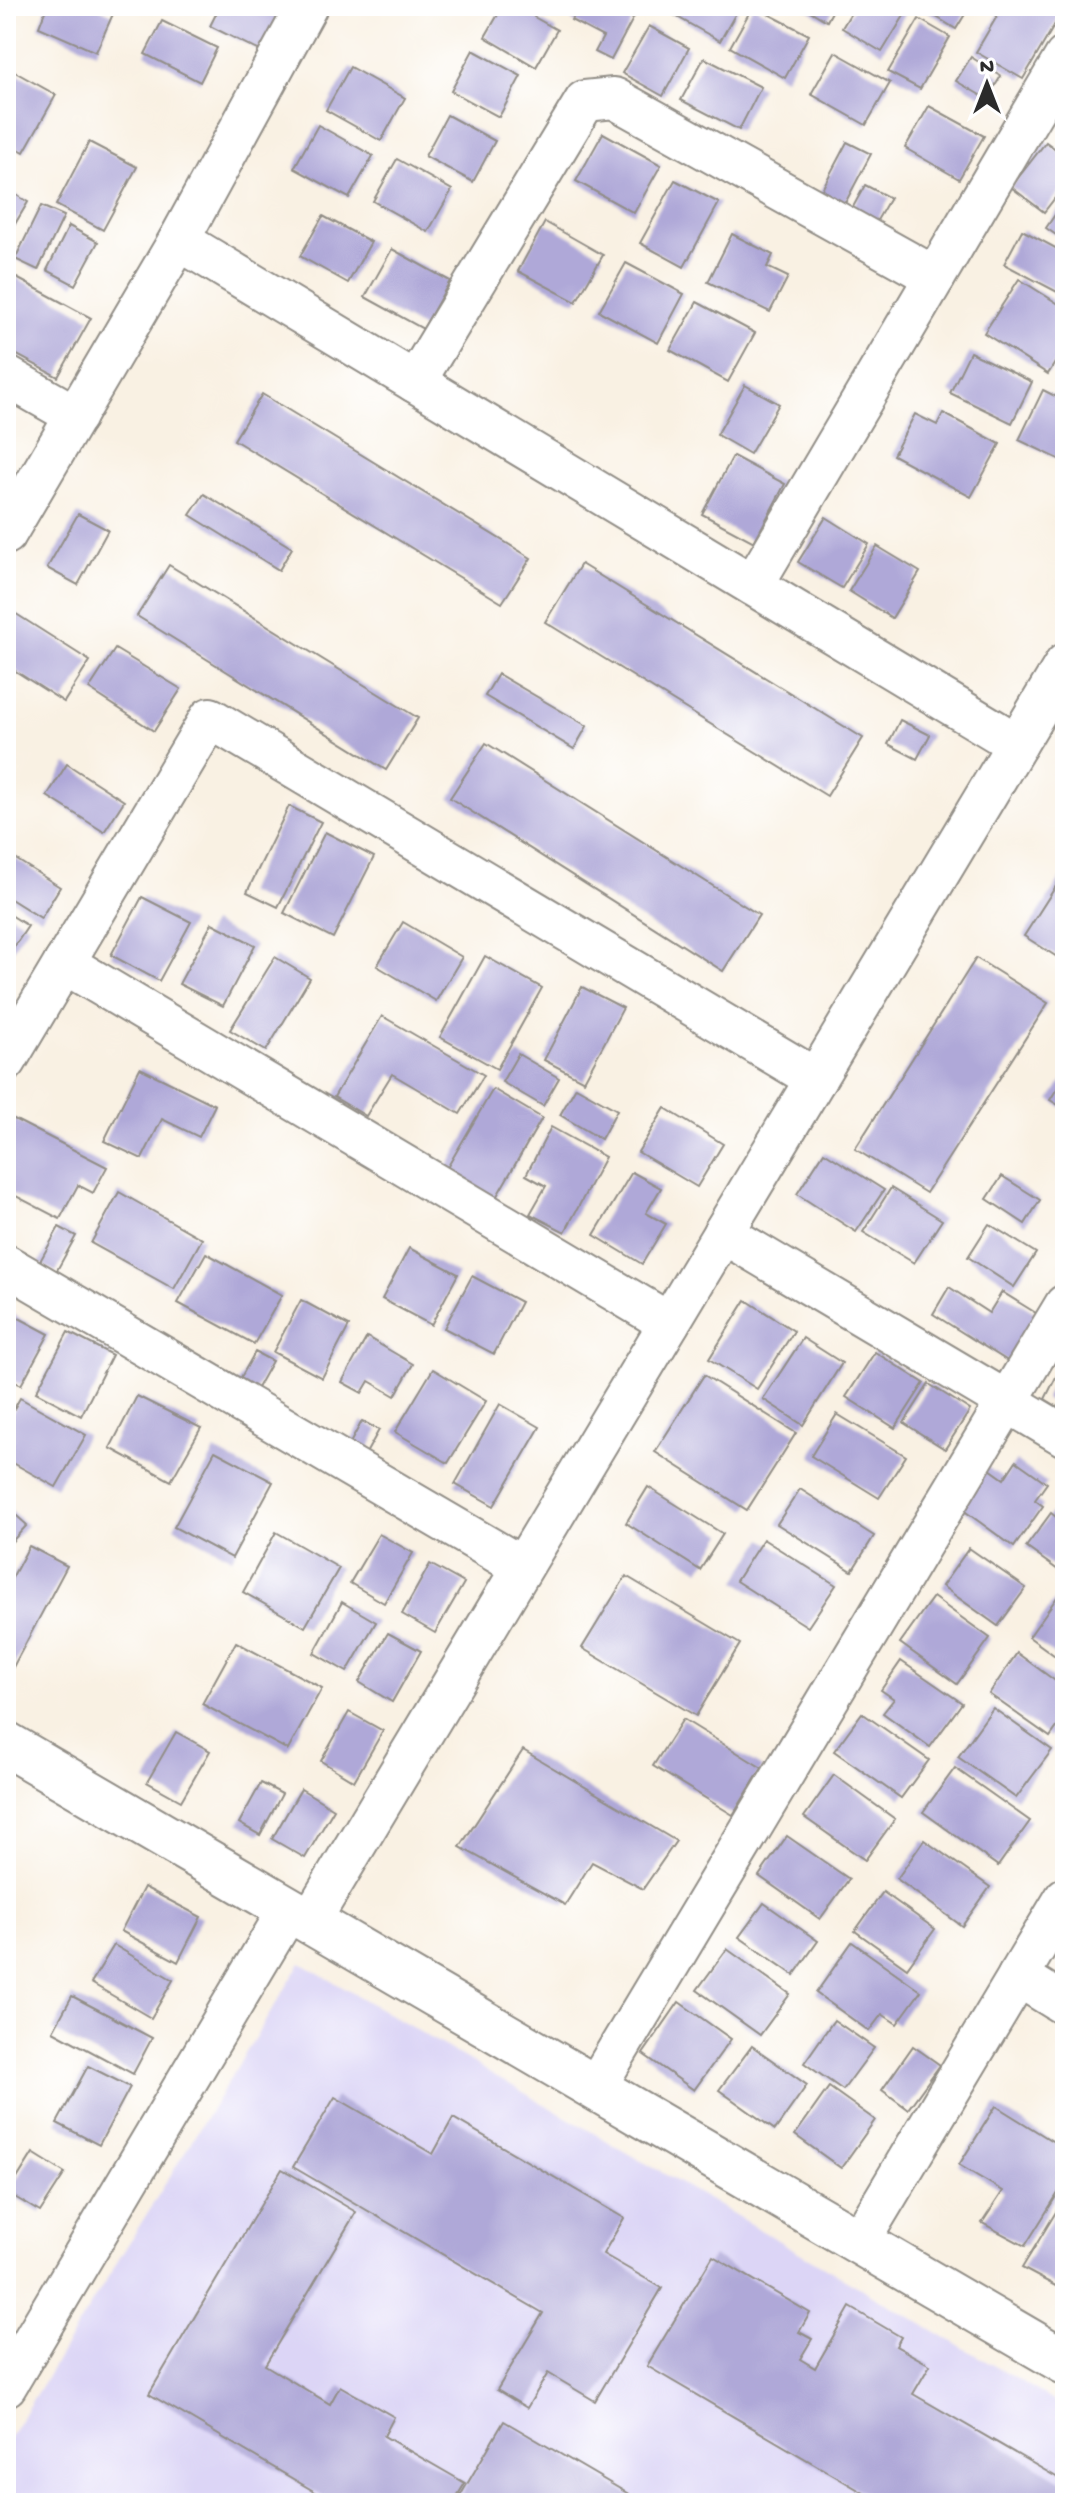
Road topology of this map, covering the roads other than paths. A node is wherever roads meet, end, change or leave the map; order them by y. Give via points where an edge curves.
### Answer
1 (307, 6) edge
2 (1065, 57) edge
3 (179, 240) junction
4 (935, 277) junction
5 (6, 376) edge
6 (415, 382) junction
7 (76, 416) junction
8 (6, 534) edge
9 (753, 585) junction
10 (1065, 664) edge
11 (1017, 744) junction
12 (64, 963) junction
13 (6, 1061) edge
14 (816, 1079) junction
15 (723, 1233) junction
16 (6, 1265) edge
17 (1065, 1305) edge
18 (669, 1323) junction
19 (1007, 1402) junction
20 (1065, 1436) edge
21 (522, 1567) junction
22 (11, 1757) edge
23 (1065, 1898) edge
24 (300, 1915) junction
25 (1018, 1976) junction
26 (1065, 2005) edge
27 (595, 2088) junction
28 (859, 2242) junction
29 (1065, 2362) edge
30 (6, 2386) edge

1 - 3 street
2 - 4 street
3 - 6 street
3 - 7 street
4 - 6 street via 614,98 585,101
4 - 9 street
5 - 7 street
6 - 9 street
7 - 8 street
9 - 11 street
10 - 11 street
11 - 14 street
12 - 13 street
12 - 14 street via 210,718
12 - 18 street
14 - 15 street
15 - 18 street
15 - 19 street
16 - 21 street
17 - 19 street
18 - 21 street
19 - 20 street
19 - 27 street
21 - 24 street
22 - 24 street
23 - 25 street
24 - 27 street
24 - 30 street
25 - 26 street
25 - 28 street
27 - 28 street
28 - 29 street

